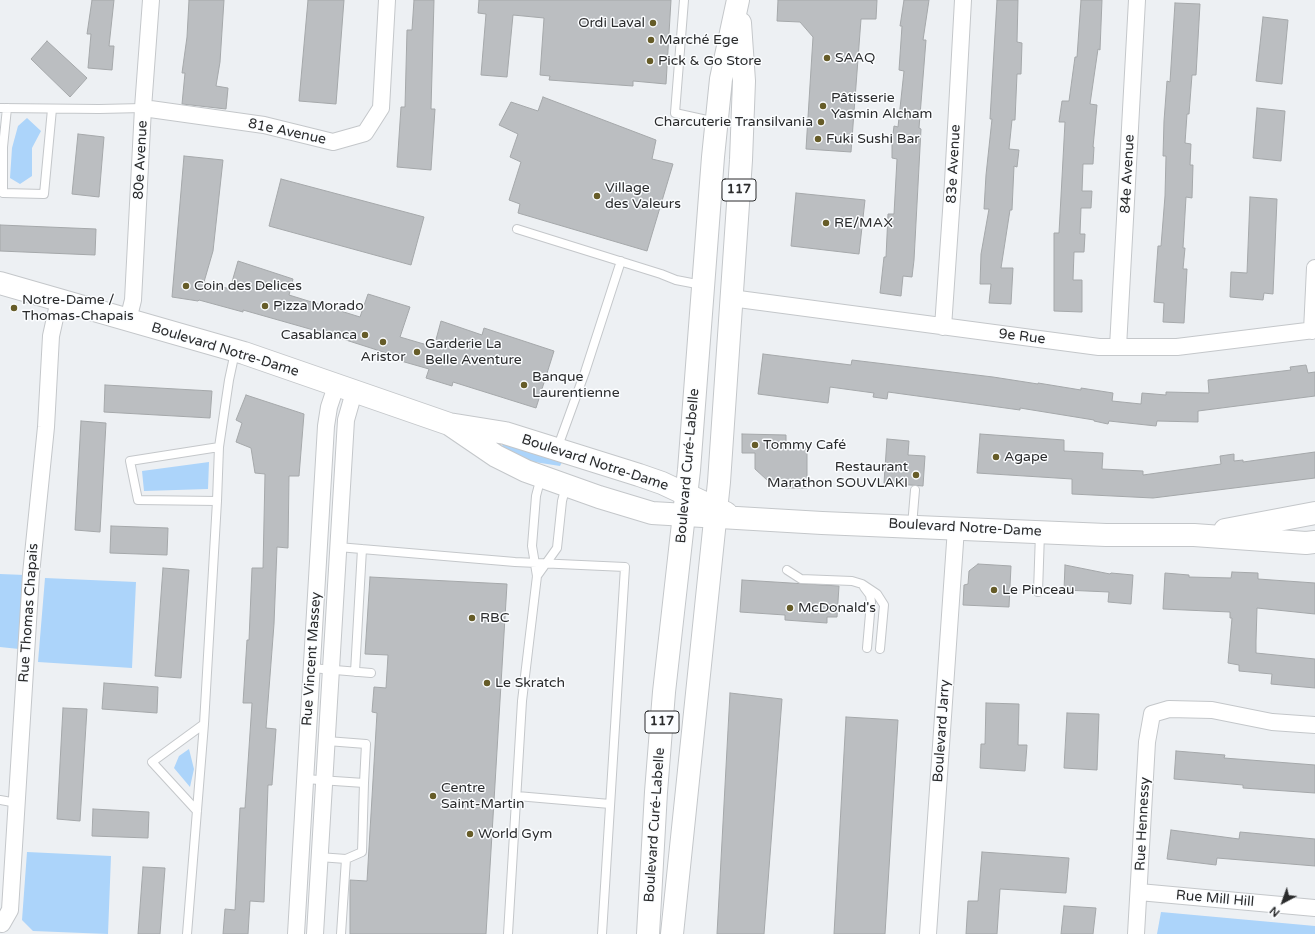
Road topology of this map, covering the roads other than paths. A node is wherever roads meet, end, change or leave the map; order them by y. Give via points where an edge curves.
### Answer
1 (152, 0) edge
2 (387, 0) edge
3 (684, 0) edge
4 (738, 0) edge
5 (963, 0) edge
6 (1137, 0) edge
7 (4, 108) edge
8 (143, 108) junction
9 (52, 109) junction
10 (717, 122) junction
11 (517, 229) dead end
12 (621, 261) junction
13 (1315, 268) edge
14 (0, 283) edge
15 (702, 285) junction
16 (730, 298) junction
17 (59, 300) junction
18 (128, 320) junction
19 (942, 327) junction
20 (1313, 330) edge
21 (1118, 348) junction
22 (235, 351) junction
23 (345, 389) junction
24 (448, 424) junction
25 (219, 447) junction
26 (556, 450) junction
27 (541, 477) junction
28 (566, 486) junction
29 (915, 490) dead end
30 (217, 501) junction
31 (686, 505) junction
32 (1315, 513) edge
33 (723, 514) junction
34 (912, 526) junction
35 (956, 528) junction
36 (1040, 532) junction
37 (1194, 536) junction
38 (1315, 542) edge
39 (338, 547) junction
40 (362, 549) junction
41 (535, 563) junction
42 (546, 563) junction
43 (787, 570) dead end
44 (537, 576) junction
45 (862, 584) junction
46 (1038, 592) dead end
47 (867, 648) dead end
48 (880, 649) dead end
49 (311, 668) junction
50 (331, 670) junction
51 (356, 672) junction
52 (371, 673) dead end
53 (204, 724) junction
54 (1315, 724) edge
55 (327, 741) junction
56 (305, 779) junction
57 (324, 780) junction
58 (364, 784) junction
59 (517, 796) junction
60 (0, 800) edge
61 (17, 803) junction
62 (610, 804) junction
63 (197, 811) junction
64 (319, 857) junction
65 (346, 859) junction
66 (1139, 892) junction
67 (1315, 908) edge
68 (1, 923) edge
69 (187, 934) edge
70 (296, 934) edge
71 (315, 934) edge
72 (341, 934) edge
73 (508, 934) edge
74 (602, 934) edge
75 (648, 934) edge
76 (672, 934) edge
77 (928, 934) edge
78 (1136, 934) edge

1 - 8 street, 80e Avenue
2 - 8 street, 81e Avenue via 381,108 366,133 333,142 264,125
3 - 10 lane via 675,113
4 - 10 main road, Boulevard Curé-Labelle / 117 via 721,79
4 - 16 main road, Boulevard Curé-Labelle / 117 via 744,81 738,212
5 - 19 street, 83e Avenue
6 - 21 street, 84e Avenue
7 - 9 lane
7 - 9 lane via 2,193 9,194 44,194
8 - 9 lane
8 - 18 street, 80e Avenue via 133,300
10 - 15 main road, Boulevard Curé-Labelle / 117
11 - 12 lane
12 - 15 lane via 676,280
12 - 26 lane via 585,372
13 - 20 street
14 - 17 main road, Boulevard Notre-Dame
15 - 31 main road, Boulevard Curé-Labelle / 117
16 - 19 street, 9e Rue
16 - 33 main road, Boulevard Curé-Labelle / 117
17 - 18 main road, Boulevard Notre-Dame
17 - 61 street, Rue Thomas Chapais via 51,336 46,427 31,574
18 - 22 main road, Boulevard Notre-Dame
19 - 21 street, 9e Rue
20 - 21 street, 9e Rue via 1195,345
22 - 23 main road, Boulevard Notre-Dame
22 - 25 lane via 228,380
23 - 24 main road, Boulevard Notre-Dame
23 - 39 street, Rue Vincent Massey via 346,420
23 - 49 street, Rue Vincent Massey via 329,407 326,426
24 - 26 main road, Boulevard Notre-Dame via 505,433
24 - 27 main road, Boulevard Notre-Dame via 496,456
25 - 30 lane
25 - 30 lane via 130,460 138,500
26 - 31 main road, Boulevard Notre-Dame via 662,483
27 - 28 main road, Boulevard Notre-Dame
27 - 41 lane via 535,506 532,546
28 - 31 main road, Boulevard Notre-Dame via 652,513
28 - 42 lane via 557,548
29 - 34 lane
30 - 53 lane
31 - 33 main road, Boulevard Notre-Dame
31 - 75 main road, Boulevard Curé-Labelle / 117 via 656,785
32 - 37 main road, Boulevard Notre-Dame
33 - 34 main road, Boulevard Notre-Dame
33 - 76 main road, Boulevard Curé-Labelle / 117 via 694,705
34 - 35 main road, Boulevard Notre-Dame
35 - 36 main road, Boulevard Notre-Dame
35 - 77 street, Boulevard Jarry
36 - 37 main road, Boulevard Notre-Dame
36 - 46 lane
37 - 38 main road, Boulevard Notre-Dame
39 - 40 lane
39 - 50 street, Rue Vincent Massey
40 - 41 lane
40 - 51 lane
41 - 42 lane
41 - 44 lane
42 - 44 lane
42 - 62 lane via 626,567
43 - 45 lane via 801,579 852,581
44 - 59 lane via 522,701
45 - 47 lane via 870,595 871,602
45 - 48 lane via 877,594 884,604
49 - 50 lane
49 - 56 street, Rue Vincent Massey
50 - 51 lane
50 - 55 street, Rue Vincent Massey
51 - 52 lane
53 - 63 lane
53 - 63 lane via 152,762
54 - 66 street, Rue Hennessy via 1272,722 1212,710 1169,710 1152,714 1147,742
55 - 57 street, Rue Vincent Massey
55 - 58 lane via 366,744
56 - 57 lane
56 - 70 street, Rue Vincent Massey
57 - 58 lane
57 - 64 street, Rue Vincent Massey
58 - 65 lane via 362,852
59 - 62 lane
59 - 73 lane
60 - 61 lane
61 - 68 street, Rue Thomas Chapais via 10,910
62 - 74 lane
63 - 69 lane
64 - 65 lane
64 - 71 street, Rue Vincent Massey
65 - 72 lane
66 - 67 street, Rue Mill Hill
66 - 78 street, Rue Hennessy

